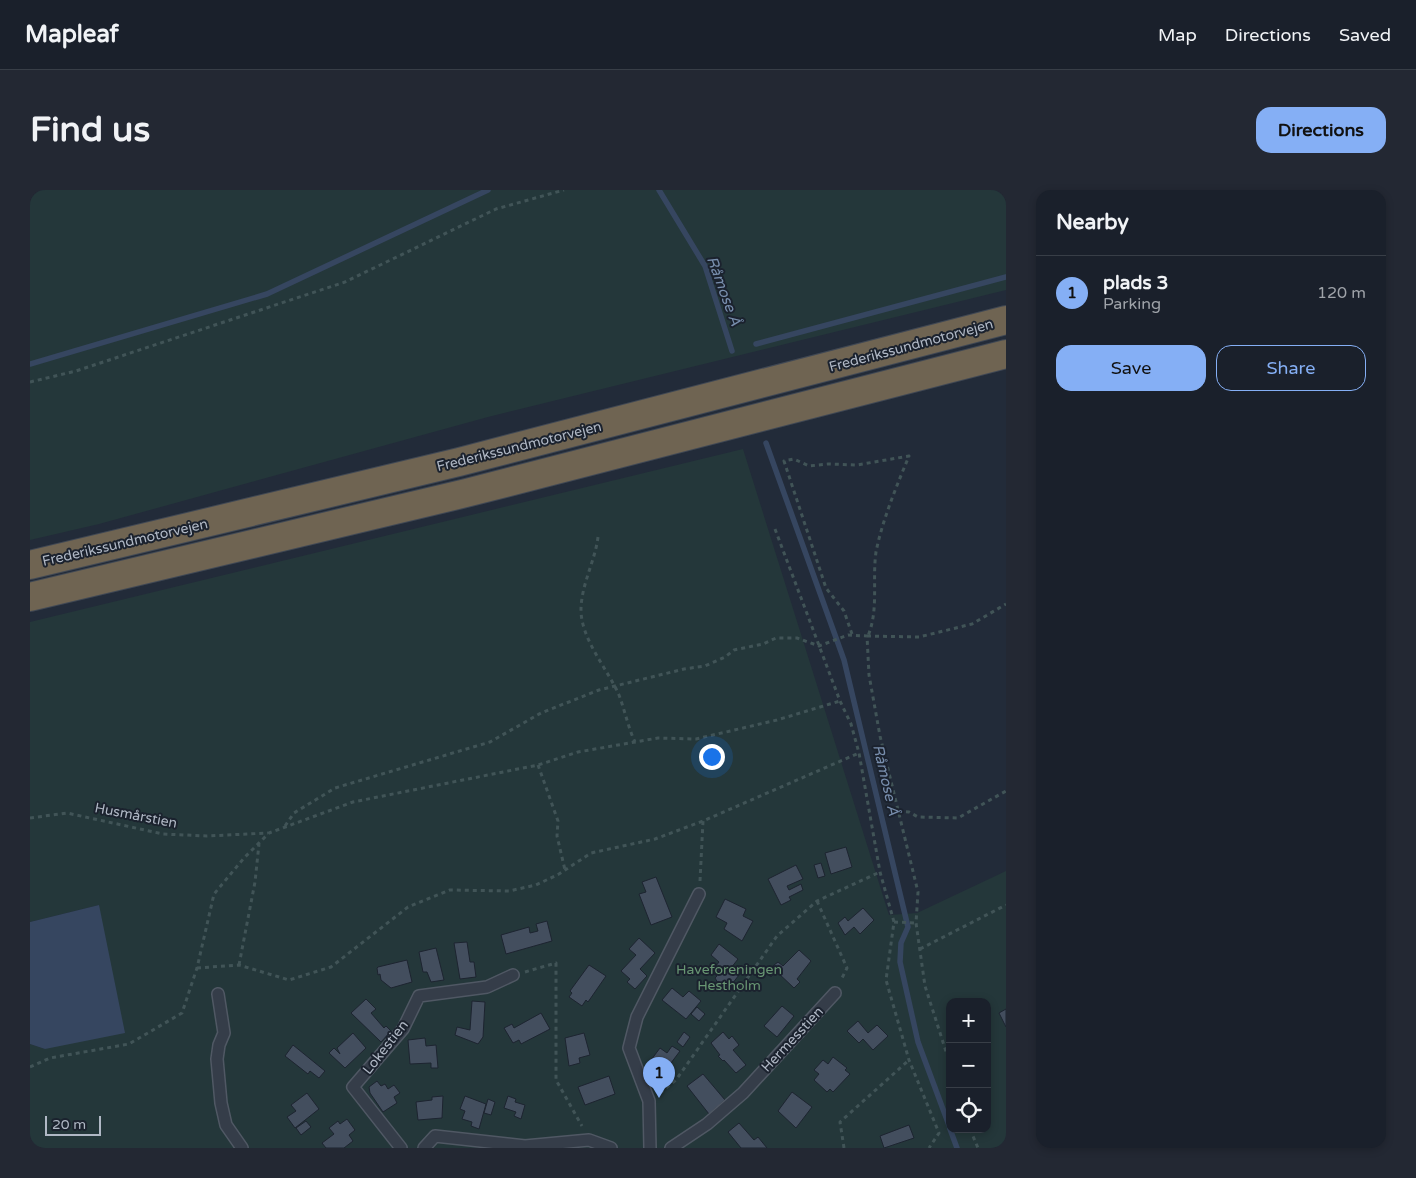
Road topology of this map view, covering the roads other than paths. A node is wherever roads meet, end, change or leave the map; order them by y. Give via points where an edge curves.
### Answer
1 (1006, 320) edge
2 (1006, 354) edge
3 (30, 565) edge
4 (30, 597) edge
5 (699, 894) road end
6 (514, 975) road end
7 (835, 993) road end
8 (218, 994) dead end
9 (242, 1148) edge
10 (401, 1148) edge
11 (424, 1148) edge
12 (611, 1148) edge
13 (650, 1148) edge
14 (671, 1148) edge

1 - 3 highway, Frederikssundmotorvejen via 459,462
2 - 4 highway via 466,494
5 - 13 lane via 637,1016 629,1048 649,1101
6 - 10 lane, Lokestien via 487,987 419,996 403,1029 353,1087
7 - 14 lane, Hermesstien via 743,1093 707,1124
8 - 9 lane via 224,1033 217,1059 221,1103 226,1125
11 - 12 lane via 435,1136 525,1146 589,1140

